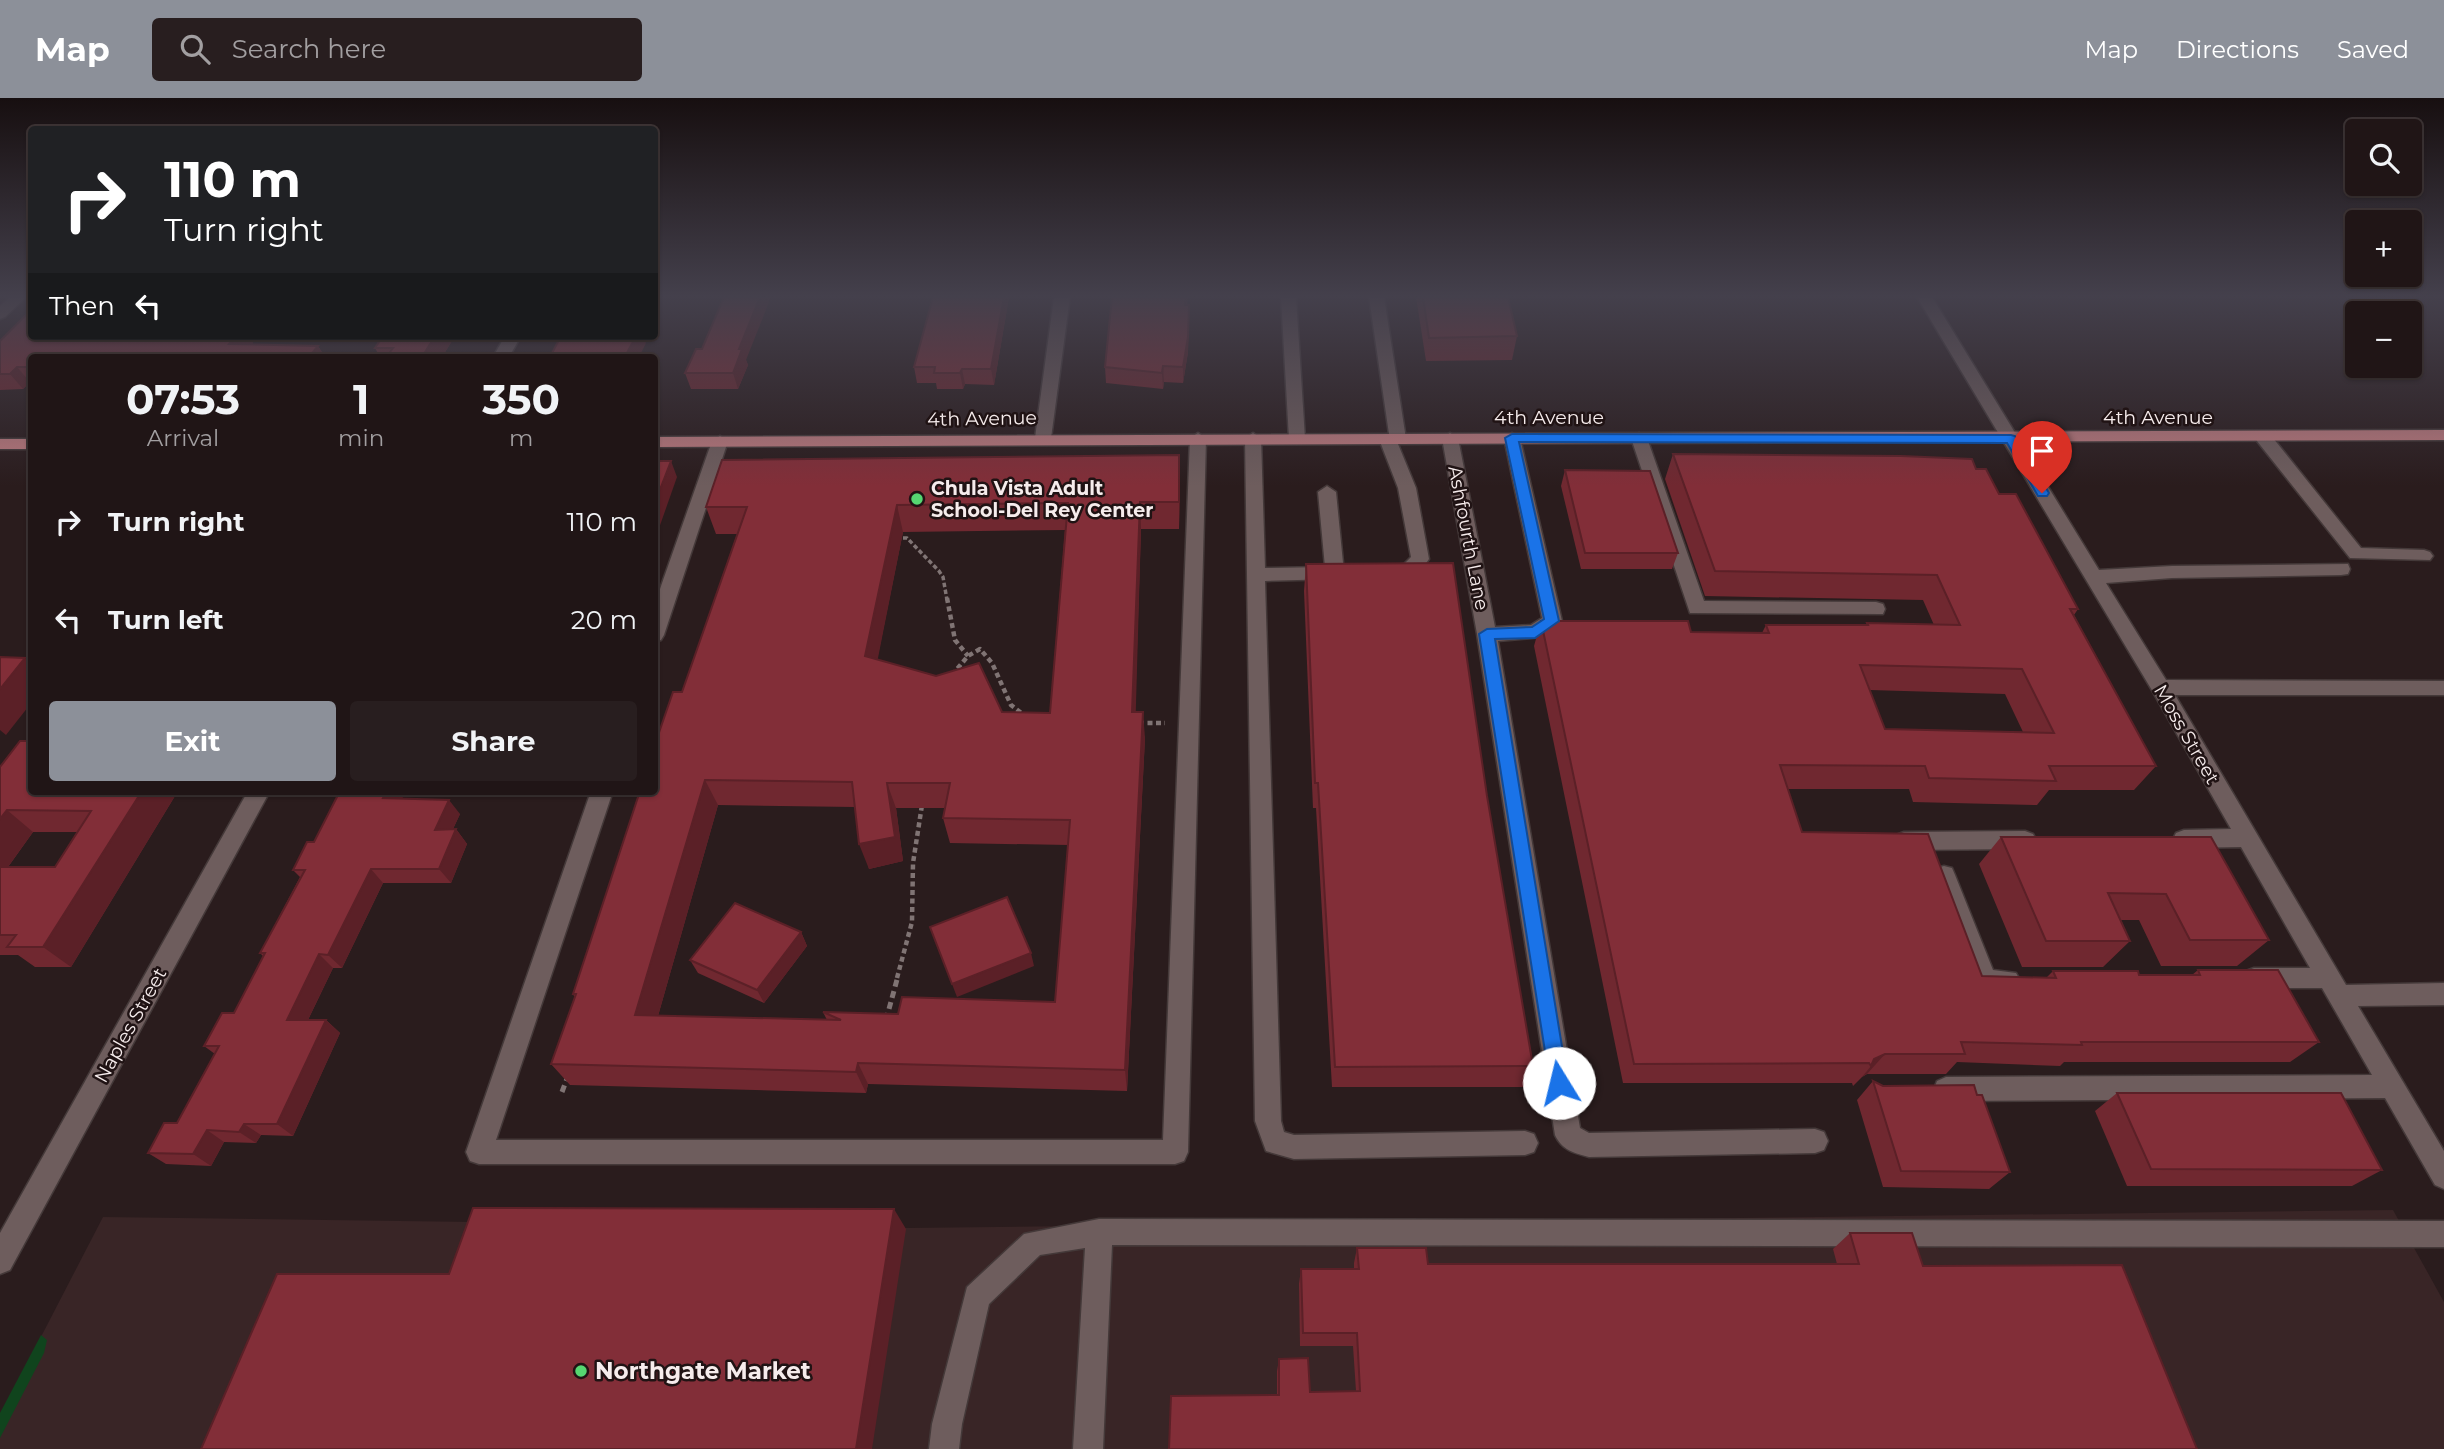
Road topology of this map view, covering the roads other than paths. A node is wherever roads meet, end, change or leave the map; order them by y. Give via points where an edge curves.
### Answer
1 (1054, 360) edge
2 (1292, 360) edge
3 (1383, 360) edge
4 (1963, 360) edge
5 (2263, 437) junction
6 (2442, 437) edge
7 (1044, 438) junction
8 (1198, 438) junction
9 (1253, 438) junction
10 (1450, 438) junction
11 (1512, 438) junction
12 (1639, 438) junction
13 (1297, 439) junction
14 (1392, 439) junction
15 (2011, 439) junction
16 (720, 441) junction
17 (658, 442) edge
18 (0, 444) edge
19 (28, 444) edge
20 (1327, 492) dead end
21 (2424, 556) dead end
22 (2341, 569) dead end
23 (1372, 571) edge
24 (1257, 575) junction
25 (2094, 577) junction
26 (1876, 610) dead end
27 (658, 623) edge
28 (1487, 634) junction
29 (2160, 687) junction
30 (2444, 688) edge
31 (258, 795) edge
32 (601, 795) edge
33 (2248, 838) junction
34 (2165, 839) edge
35 (2041, 840) edge
36 (1889, 841) edge
37 (1944, 875) edge
38 (2232, 978) edge
39 (2026, 980) edge
40 (2334, 987) junction
41 (2444, 994) edge
42 (2392, 1086) junction
43 (1923, 1089) edge
44 (1815, 1142) dead end
45 (1525, 1143) dead end
46 (2444, 1177) edge
47 (1099, 1232) junction
48 (2444, 1234) edge
49 (0, 1260) edge
50 (944, 1449) edge
51 (1088, 1449) edge

1 - 7 street
2 - 13 street
3 - 14 street
4 - 15 street, Moss Street
5 - 6 main road, 4th Avenue
5 - 15 main road, 4th Avenue
5 - 21 street via 2356,554
7 - 8 main road, 4th Avenue
7 - 16 main road, 4th Avenue
8 - 9 main road, 4th Avenue
8 - 32 street via 1175,1152 479,1152
9 - 13 main road, 4th Avenue
9 - 24 street
10 - 11 main road, 4th Avenue
10 - 14 main road, 4th Avenue
10 - 28 street, Ashfourth Lane
11 - 12 main road, 4th Avenue
11 - 28 street via 1552,621 1535,632
12 - 15 main road, 4th Avenue
12 - 26 street via 1697,608
13 - 14 main road, 4th Avenue
14 - 23 street via 1420,559 1409,570
15 - 25 street, Moss Street
16 - 17 main road, 4th Avenue
16 - 27 street
18 - 19 main road
20 - 24 street via 1341,573
22 - 25 street
24 - 45 street via 1268,1121 1275,1142 1294,1147
25 - 29 street, Moss Street
28 - 44 street, Ashfourth Lane via 1568,1135 1588,1145
29 - 30 street
29 - 33 street, Moss Street
31 - 49 street, Naples Street
33 - 34 street
33 - 40 street, Moss Street
35 - 36 street
37 - 39 street via 1985,980
38 - 40 street
40 - 41 street
40 - 42 street, Moss Street
42 - 43 street
42 - 46 street, Moss Street
47 - 48 street
47 - 50 street via 1033,1243 977,1297
47 - 51 street

